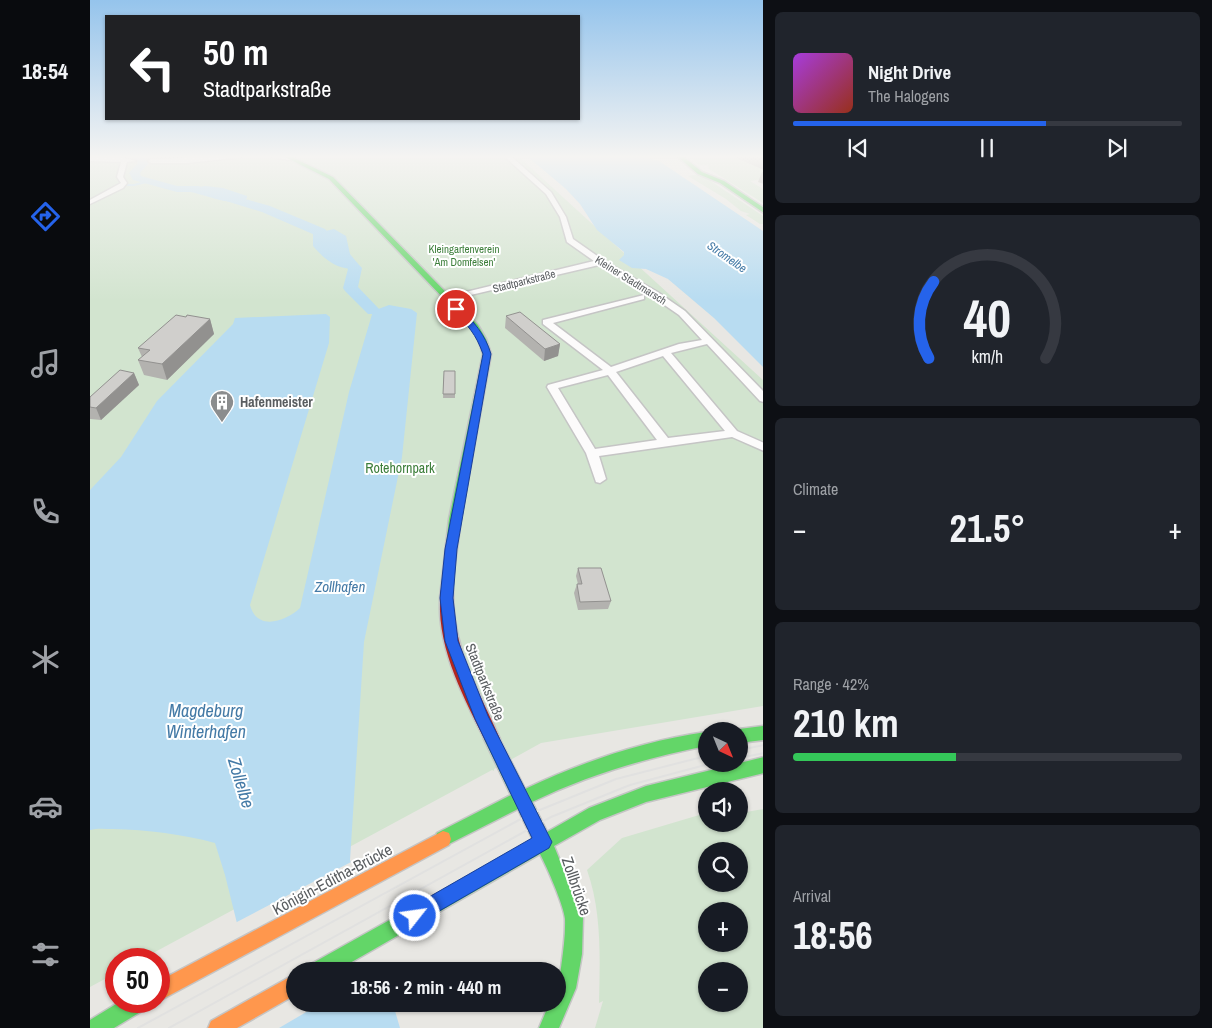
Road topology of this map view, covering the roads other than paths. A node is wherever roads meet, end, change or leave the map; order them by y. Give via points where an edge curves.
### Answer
1 (357, 205) edge
2 (557, 205) edge
3 (600, 262) junction
4 (641, 297) dead end
5 (448, 299) junction
6 (710, 341) junction
7 (665, 352) junction
8 (610, 371) junction
9 (763, 399) edge
10 (733, 433) junction
11 (665, 442) junction
12 (763, 448) edge
13 (592, 453) junction
14 (600, 479) dead end
15 (763, 733) edge
16 (748, 735) edge
17 (698, 740) edge
18 (763, 765) edge
19 (522, 797) junction
20 (543, 842) junction
21 (334, 962) edge
22 (170, 985) edge
23 (286, 989) edge
24 (120, 1013) edge
25 (95, 1028) edge
26 (218, 1028) edge
27 (549, 1028) edge

1 - 5 street, Stadtparkstraße
2 - 3 street, Kleiner Stadtmarsch via 570,240
3 - 5 street, Stadtparkstraße
3 - 6 street, Kleiner Stadtmarsch via 682,313
4 - 8 street via 546,322
5 - 19 street, Stadtparkstraße via 475,328 487,354 451,549 446,598 452,641 482,719
6 - 7 street
6 - 9 street, Kleiner Stadtmarsch
7 - 8 street
7 - 10 street
8 - 11 street
8 - 13 street via 552,386
10 - 11 street
10 - 12 street
11 - 13 street
13 - 14 street
15 - 16 street
17 - 19 street, Königin-Editha-Brücke via 618,758
18 - 20 street via 619,803
19 - 20 street, Stadtparkstraße
19 - 22 street, Königin-Editha-Brücke
20 - 21 street
20 - 27 street, Zollbrücke via 561,879 574,917 573,954 566,988
23 - 26 street
24 - 25 street

